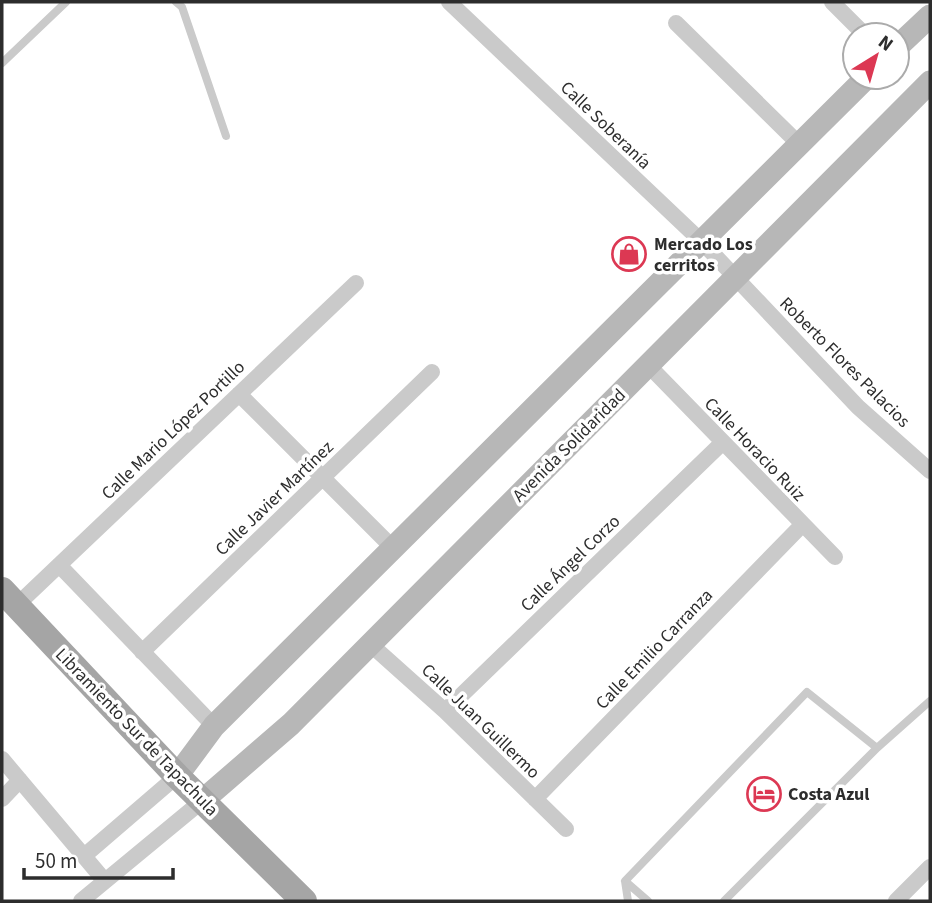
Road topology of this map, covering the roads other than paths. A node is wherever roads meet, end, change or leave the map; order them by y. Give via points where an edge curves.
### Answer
1 (66, 2) edge
2 (176, 2) edge
3 (449, 2) edge
4 (832, 2) edge
5 (930, 16) edge
6 (851, 21) edge
7 (676, 23) dead end
8 (911, 34) edge
9 (2, 63) edge
10 (930, 82) edge
11 (853, 91) edge
12 (226, 136) dead end
13 (799, 144) junction
14 (701, 241) junction
15 (735, 277) junction
16 (356, 283) dead end
17 (649, 366) junction
18 (432, 372) dead end
19 (239, 394) junction
20 (722, 443) junction
21 (930, 471) edge
22 (323, 479) junction
23 (802, 526) junction
24 (393, 548) junction
25 (835, 557) dead end
26 (59, 565) junction
27 (9, 598) edge
28 (369, 643) junction
29 (142, 652) junction
30 (930, 701) edge
31 (445, 711) junction
32 (214, 726) junction
33 (877, 748) junction
34 (2, 759) edge
35 (177, 776) junction
36 (20, 780) junction
37 (2, 799) edge
38 (535, 799) junction
39 (202, 801) junction
40 (566, 829) dead end
41 (84, 856) junction
42 (930, 867) edge
43 (104, 880) junction
44 (625, 881) junction
45 (83, 901) edge
46 (304, 901) edge
47 (628, 901) edge
48 (648, 901) edge
49 (724, 901) edge
50 (896, 901) edge

1 - 9 lane
2 - 12 lane via 182,7
3 - 14 street, Calle Soberanía
4 - 6 street
5 - 8 main road
7 - 13 street
10 - 15 main road, Avenida Solidaridad
11 - 13 main road
13 - 14 main road
14 - 15 street, Calle Soberanía
14 - 24 main road
15 - 17 main road, Avenida Solidaridad
15 - 21 street, Roberto Flores Palacios via 858,407
16 - 19 street, Calle Mario López Portillo
17 - 20 street, Calle Horacio Ruiz
17 - 28 main road, Avenida Solidaridad
18 - 22 street, Calle Javier Martínez
19 - 22 street
19 - 26 street, Calle Mario López Portillo
20 - 23 street, Calle Horacio Ruiz
20 - 31 street, Calle Ángel Corzo
22 - 24 street
22 - 29 street, Calle Javier Martínez
23 - 25 street, Calle Horacio Ruiz
23 - 38 street, Calle Emilio Carranza
24 - 32 main road
26 - 27 street, Calle Mario López Portillo
26 - 29 street
27 - 35 main road, Libramiento Sur de Tapachula
28 - 31 street, Calle Juan Guillermo
28 - 39 main road, Avenida Solidaridad via 291,724
29 - 32 street
30 - 33 lane
31 - 38 street, Calle Juan Guillermo
32 - 35 main road
33 - 44 lane via 807,692
33 - 49 lane
34 - 36 street
35 - 39 main road, Libramiento Sur de Tapachula
35 - 41 street
36 - 37 street
36 - 41 street
38 - 40 street, Calle Juan Guillermo
39 - 43 street
39 - 46 main road, Libramiento Sur de Tapachula
41 - 43 street
42 - 50 street
43 - 45 street
44 - 47 lane
44 - 48 lane

